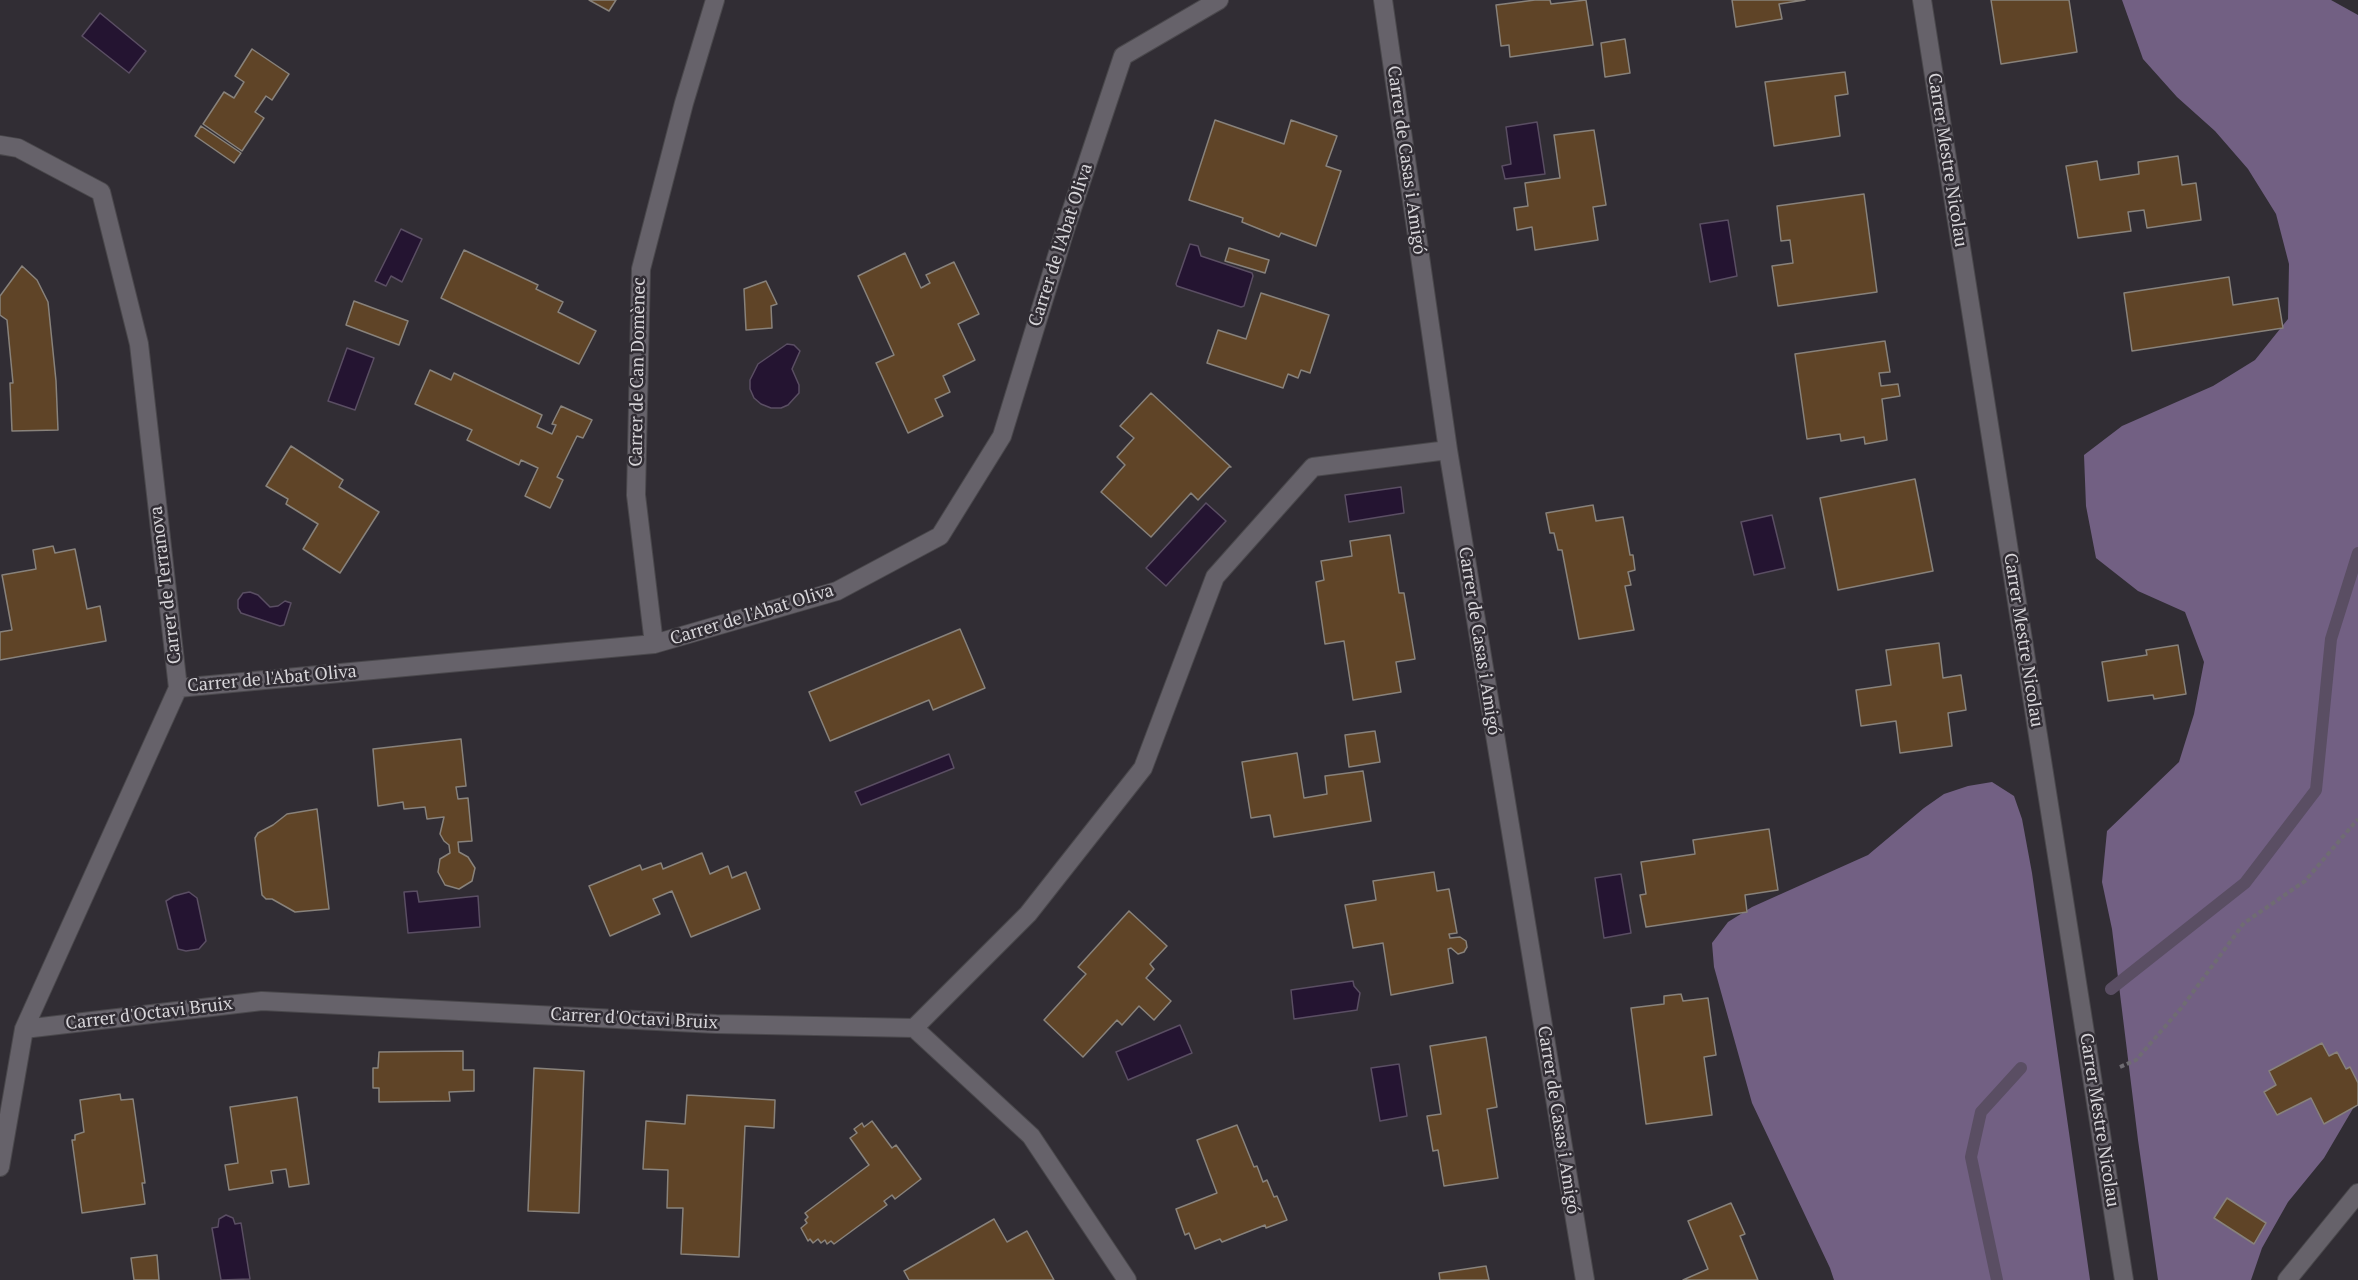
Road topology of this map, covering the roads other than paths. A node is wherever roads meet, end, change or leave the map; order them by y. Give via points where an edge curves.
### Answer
1 (715, 0) edge
2 (1219, 0) edge
3 (1383, 0) edge
4 (1922, 0) edge
5 (0, 145) edge
6 (1448, 450) junction
7 (654, 644) junction
8 (178, 688) junction
9 (914, 1028) junction
10 (24, 1029) junction
11 (0, 1167) edge
12 (2358, 1193) edge
13 (1127, 1280) edge
14 (1585, 1280) edge
15 (2124, 1280) edge
16 (2287, 1280) edge

1 - 7 street, Carrer de Can Domènec via 640,269 636,495
2 - 7 street, Carrer de l'Abat Oliva via 1123,56 1002,436 940,536 837,591
3 - 6 street, Carrer de Casas i Amigó
4 - 15 street, Carrer Mestre Nicolau
5 - 8 street, Carrer de Terranova via 18,148 101,192 139,344
6 - 9 street via 1313,467 1215,577 1143,768 1028,914
6 - 14 street, Carrer de Casas i Amigó
7 - 8 street, Carrer de l'Abat Oliva
8 - 10 street, Carrer de Terranova
9 - 10 street, Carrer d'Octavi Bruix via 716,1024 262,1000
9 - 13 street via 1031,1136
10 - 11 street, Carrer de Terranova
12 - 16 street

